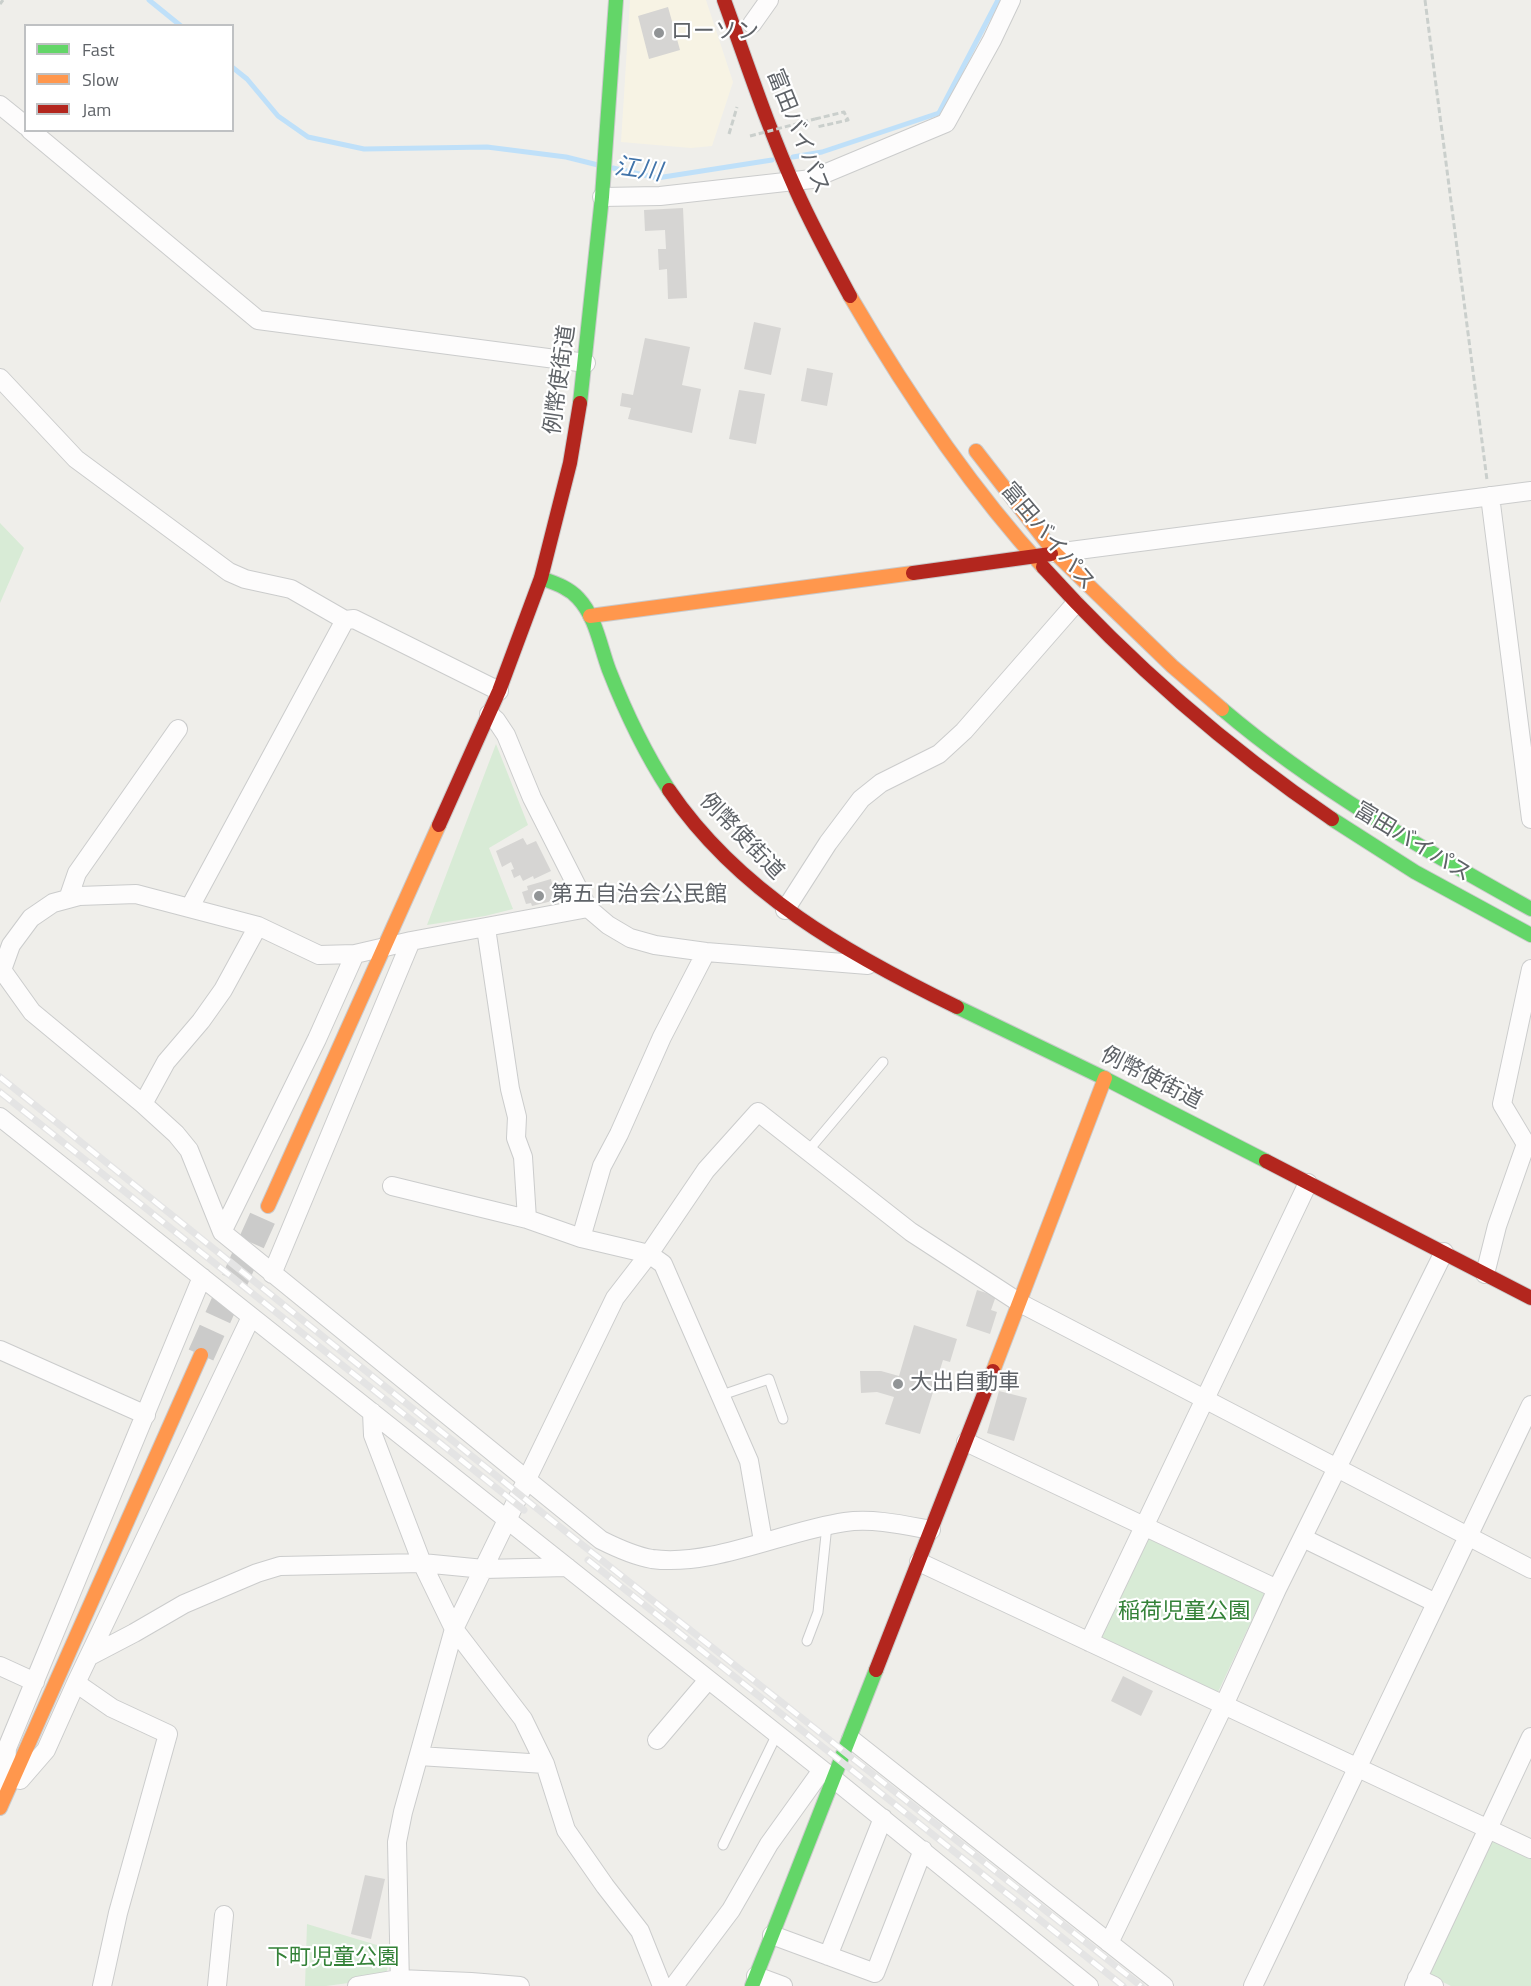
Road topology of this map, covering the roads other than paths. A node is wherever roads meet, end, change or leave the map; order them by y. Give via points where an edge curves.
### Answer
1 (616, 0) edge
2 (724, 0) edge
3 (769, 0) edge
4 (1011, 0) edge
5 (751, 22) dead end
6 (0, 105) edge
7 (24, 124) edge
8 (32, 132) edge
9 (791, 177) junction
10 (602, 197) junction
11 (586, 363) junction
12 (0, 378) edge
13 (970, 443) dead end
14 (1531, 491) edge
15 (1490, 496) junction
16 (1055, 553) junction
17 (1033, 556) junction
18 (541, 578) junction
19 (1075, 604) junction
20 (590, 616) junction
21 (345, 620) junction
22 (499, 691) junction
23 (489, 714) junction
24 (178, 729) dead end
25 (1531, 819) edge
26 (68, 899) junction
27 (190, 907) junction
28 (588, 908) junction
29 (1531, 909) edge
30 (785, 910) junction
31 (258, 926) junction
32 (486, 928) junction
33 (1531, 935) edge
34 (411, 941) junction
35 (6, 942) edge
36 (382, 948) junction
37 (706, 952) junction
38 (355, 954) junction
39 (873, 966) junction
40 (1531, 969) edge
41 (1, 970) edge
42 (883, 1062) dead end
43 (1105, 1078) junction
44 (143, 1104) junction
45 (0, 1117) edge
46 (1528, 1145) edge
47 (808, 1151) junction
48 (1308, 1183) junction
49 (392, 1186) dead end
50 (268, 1206) tunnel mouth
51 (527, 1219) junction
52 (222, 1232) junction
53 (581, 1238) junction
54 (1444, 1252) junction
55 (649, 1254) junction
56 (272, 1274) junction
57 (1485, 1274) junction
58 (202, 1277) junction
59 (1531, 1298) edge
60 (1020, 1303) junction
61 (251, 1317) junction
62 (0, 1350) edge
63 (201, 1355) tunnel mouth
64 (719, 1396) junction
65 (1206, 1399) junction
66 (1531, 1405) edge
67 (372, 1412) junction
68 (146, 1415) junction
69 (783, 1419) dead end
70 (966, 1442) junction
71 (1337, 1467) junction
72 (527, 1482) junction
73 (508, 1520) junction
74 (827, 1526) junction
75 (1146, 1526) junction
76 (931, 1530) junction
77 (1467, 1537) junction
78 (1303, 1538) junction
79 (763, 1541) junction
80 (919, 1562) junction
81 (422, 1563) junction
82 (567, 1567) junction
83 (484, 1569) junction
84 (1531, 1569) edge
85 (1277, 1590) junction
86 (1436, 1603) junction
87 (454, 1629) junction
88 (807, 1641) dead end
89 (1089, 1642) junction
90 (90, 1656) junction
91 (0, 1666) edge
92 (708, 1680) junction
93 (34, 1682) junction
94 (76, 1683) junction
95 (1224, 1705) junction
96 (777, 1734) junction
97 (1531, 1737) edge
98 (851, 1739) junction
99 (657, 1740) dead end
100 (419, 1756) junction
101 (545, 1764) junction
102 (1357, 1768) junction
103 (828, 1775) junction
104 (2, 1803) edge
105 (883, 1818) junction
106 (1487, 1829) junction
107 (723, 1845) dead end
108 (1531, 1849) edge
109 (923, 1850) junction
110 (224, 1916) dead end
111 (772, 1935) junction
112 (1109, 1943) junction
113 (828, 1956) junction
114 (754, 1981) edge
115 (1415, 1982) edge
116 (400, 1983) edge
117 (449, 1984) edge
118 (501, 1985) edge
119 (102, 1986) edge
120 (217, 1986) edge
121 (357, 1986) edge
122 (520, 1986) edge
123 (662, 1986) edge
124 (674, 1986) edge
125 (783, 1986) edge
126 (1089, 1986) edge
127 (1164, 1986) edge
128 (1253, 1986) edge
129 (1434, 1986) edge

1 - 10 street, 例幣使街道
2 - 9 street, 富田バイパス
3 - 5 street
4 - 9 street via 946,123 812,179
6 - 7 street
8 - 11 street via 258,320
9 - 10 street via 660,196
9 - 17 street, 富田バイパス via 862,320 913,399
10 - 11 street, 例幣使街道
11 - 18 street, 例幣使街道 via 570,463
12 - 21 street via 76,459 229,572 291,589
13 - 16 street, 富田バイパス
14 - 15 street
15 - 16 street
15 - 25 street
16 - 17 street
16 - 29 street, 富田バイパス via 1172,666 1247,730 1360,811
17 - 19 street, 富田バイパス
17 - 20 street
18 - 20 street, 例幣使街道 via 573,593
18 - 22 street
19 - 30 street via 964,731 939,753 881,783 861,799
19 - 33 street, 富田バイパス via 1158,683 1297,794 1447,890
20 - 30 street, 例幣使街道 via 623,702 663,781 716,846
21 - 22 street via 354,619
21 - 27 street
22 - 23 street
23 - 28 street via 506,735 532,798
23 - 36 street
24 - 26 street via 77,873
26 - 27 street via 136,894
26 - 35 street via 53,903 31,918
27 - 31 street
28 - 32 street
28 - 37 street via 630,938
30 - 39 street, 例幣使街道
31 - 38 street via 319,955
31 - 44 street via 223,990 166,1062
32 - 34 street
32 - 51 street via 517,1117 516,1138 523,1157
34 - 36 street
34 - 56 street
35 - 41 street
36 - 38 street
36 - 50 street
37 - 39 street
37 - 53 street via 602,1166
38 - 52 street
39 - 43 street, 例幣使街道
40 - 46 street via 1502,1104
41 - 44 street via 32,1012
42 - 47 lane
43 - 48 street, 例幣使街道
43 - 60 street
44 - 52 street via 189,1150
45 - 58 street
46 - 57 street via 1497,1226
47 - 55 street via 758,1112 706,1170
47 - 60 street via 910,1232
48 - 54 street, 例幣使街道
48 - 65 street
49 - 51 street
51 - 53 street
52 - 56 street
53 - 55 street
54 - 57 street, 例幣使街道
54 - 71 street
55 - 64 street via 663,1264
55 - 72 street via 615,1298
56 - 72 street
57 - 59 street, 例幣使街道
58 - 61 street
58 - 68 street
60 - 65 street
60 - 70 street
61 - 67 street
61 - 90 street
62 - 68 street
63 - 104 street
64 - 69 lane via 769,1379
64 - 79 street via 749,1461
65 - 71 street
65 - 75 street
66 - 77 street
67 - 73 street
67 - 81 street via 373,1435
68 - 93 street
70 - 75 street
70 - 76 street
71 - 77 street
71 - 78 street
72 - 73 street
72 - 79 street via 601,1540 634,1555 684,1559
73 - 82 street
73 - 83 street
74 - 76 street via 876,1522
74 - 79 street
74 - 88 lane via 818,1612
75 - 85 street
75 - 89 street
76 - 80 street
77 - 84 street
77 - 86 street
78 - 85 street
78 - 86 street
80 - 89 street
80 - 98 street
81 - 83 street
81 - 87 street
81 - 90 street via 280,1566 184,1604
82 - 83 street
82 - 92 street
83 - 87 street
85 - 95 street
86 - 102 street
87 - 100 street
87 - 101 street via 523,1719
89 - 95 street
90 - 94 street
91 - 93 street
92 - 96 street
92 - 99 street
93 - 104 street via 7,1748
94 - 104 street via 46,1749
94 - 119 street via 112,1708 168,1734 118,1913
95 - 102 street
95 - 112 street
96 - 103 street
96 - 107 lane
97 - 106 street
98 - 103 street
98 - 112 street
100 - 101 street
100 - 116 street via 397,1842
101 - 123 street via 566,1830 640,1931
102 - 106 street
102 - 128 street
103 - 105 street
103 - 111 street
103 - 124 street via 769,1845 731,1910
105 - 109 street
105 - 113 street
106 - 108 street
106 - 115 street
109 - 113 street via 875,1973
109 - 126 street
110 - 120 street
111 - 113 street
111 - 114 street
112 - 127 street
114 - 125 street
115 - 129 street
116 - 117 street
116 - 121 street
117 - 118 street
118 - 122 street

